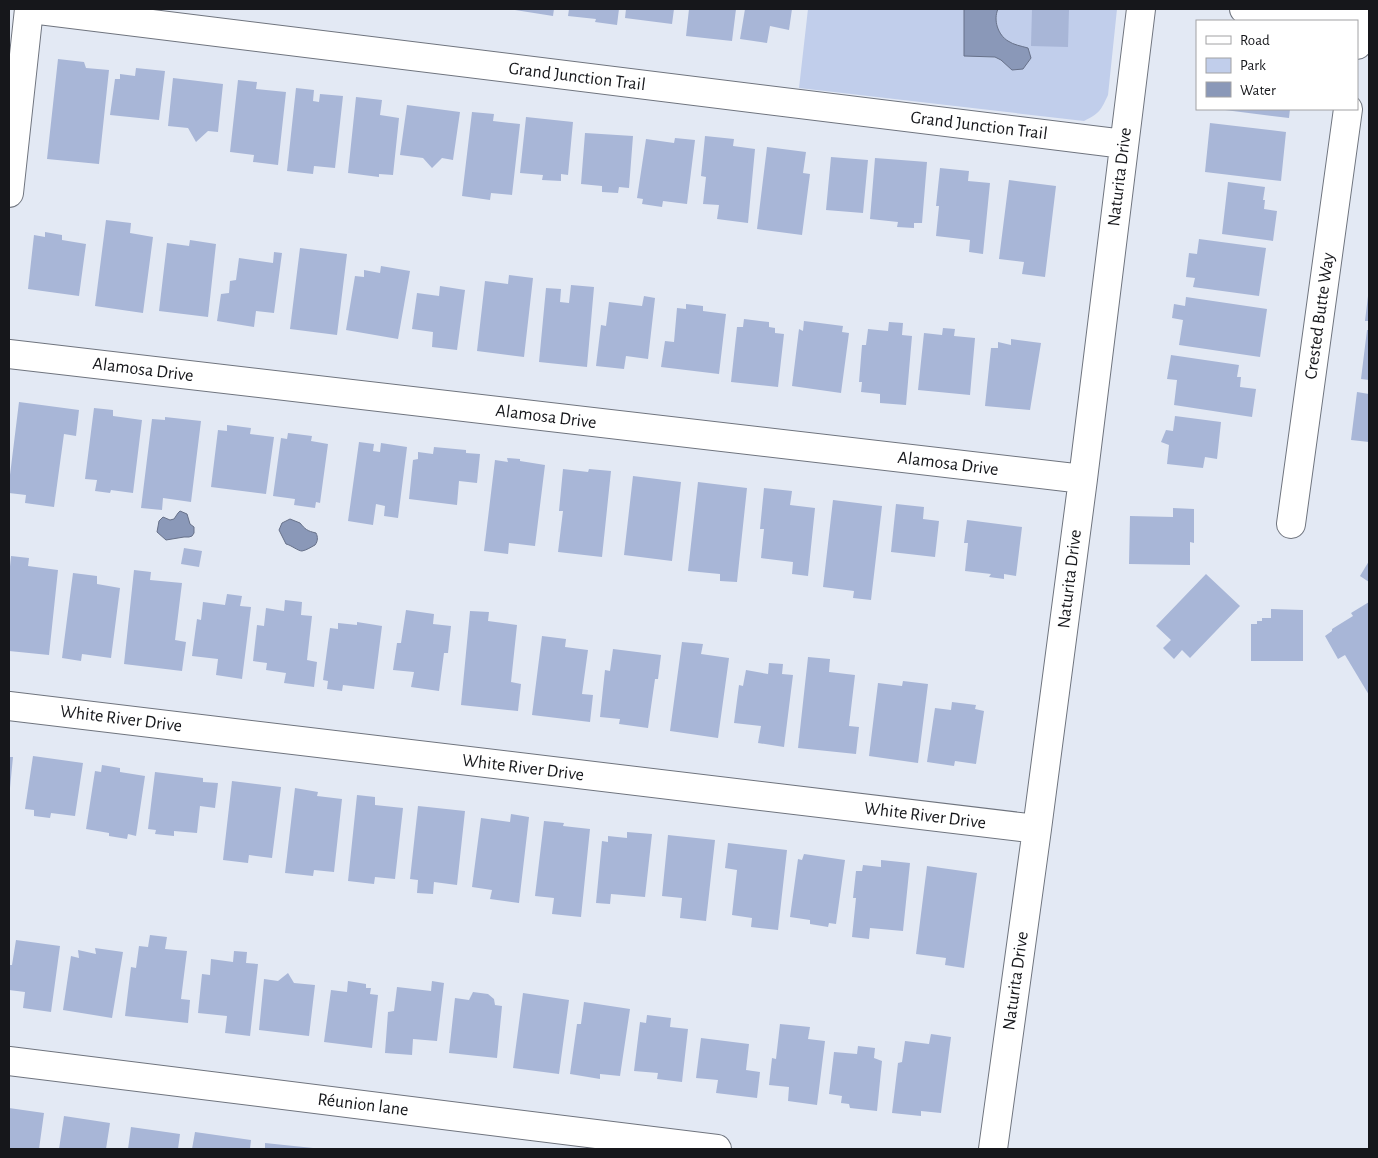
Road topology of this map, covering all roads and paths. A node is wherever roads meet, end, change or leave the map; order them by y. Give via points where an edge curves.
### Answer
1 (30, 9) edge
2 (1141, 9) edge
3 (1244, 9) edge
4 (1364, 15) edge
5 (1358, 41) edge
6 (1348, 110) edge
7 (1124, 144) junction
8 (9, 193) edge
9 (9, 354) edge
10 (1083, 479) junction
11 (1291, 524) dead end
12 (9, 706) edge
13 (1037, 829) junction
14 (9, 1061) edge
15 (717, 1149) edge
16 (993, 1149) edge

1 - 7 street, Grand Junction Trail
1 - 8 street
2 - 7 street, Naturita Drive
3 - 4 street
4 - 5 street
6 - 11 street, Crested Butte Way
7 - 10 street, Naturita Drive
9 - 10 street, Alamosa Drive
10 - 13 street, Naturita Drive
12 - 13 street, White River Drive
13 - 16 street, Naturita Drive
14 - 15 street, Réunion lane

